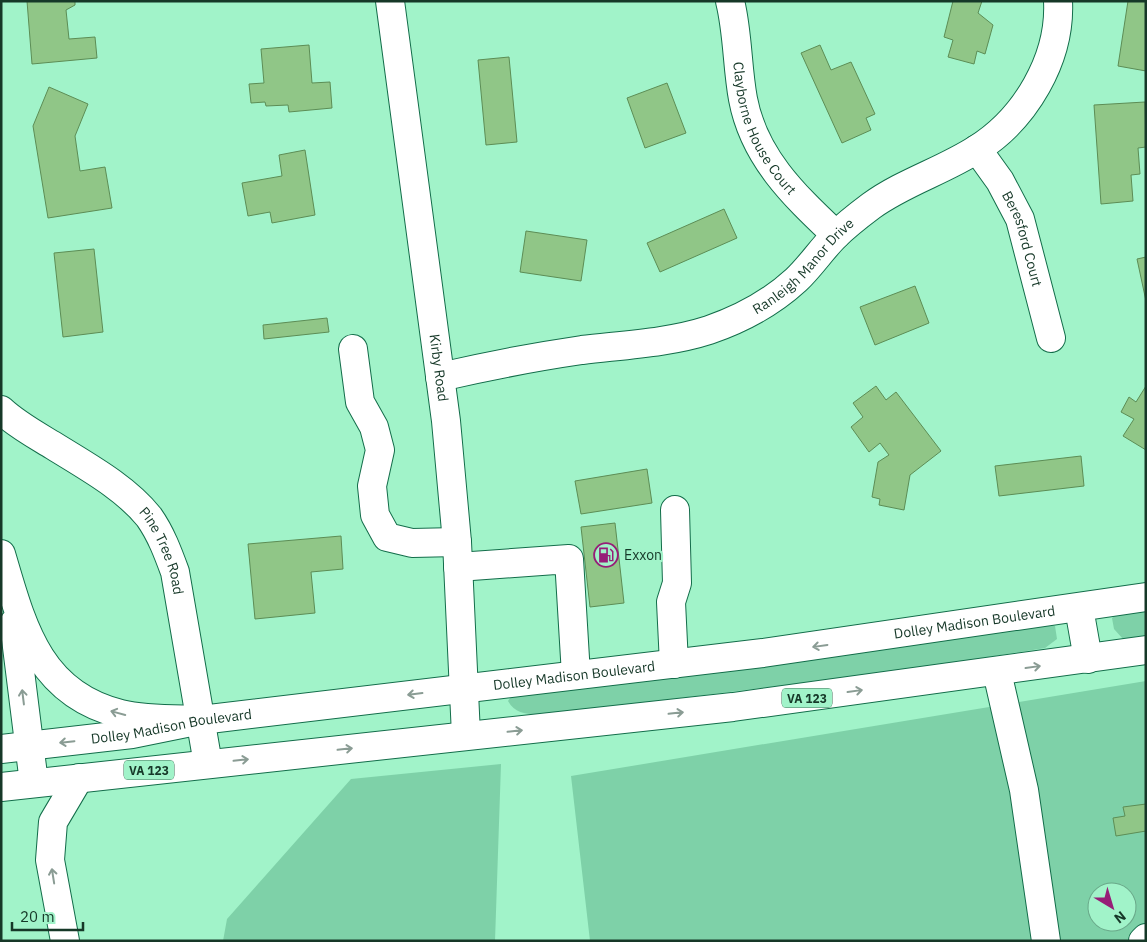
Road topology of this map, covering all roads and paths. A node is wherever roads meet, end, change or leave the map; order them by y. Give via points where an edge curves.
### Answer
1 (390, 1) edge
2 (730, 1) edge
3 (1058, 1) edge
4 (977, 149) junction
5 (836, 235) junction
6 (1051, 338) dead end
7 (353, 349) dead end
8 (440, 377) junction
9 (1, 410) edge
10 (674, 510) dead end
11 (1, 554) edge
12 (457, 555) junction
13 (9, 581) junction
14 (1146, 597) edge
15 (1079, 608) junction
16 (1146, 650) edge
17 (1088, 659) junction
18 (674, 664) junction
19 (997, 672) junction
20 (576, 675) junction
21 (463, 688) junction
22 (201, 720) junction
23 (466, 736) junction
24 (28, 746) junction
25 (1, 749) edge
26 (208, 764) junction
27 (79, 778) junction
28 (34, 783) junction
29 (1, 787) edge
30 (65, 941) edge
31 (1046, 941) edge

1 - 8 main road, Kirby Road
2 - 5 main road, Clayborne House Court via 743,100 753,132 769,163 790,192
3 - 4 main road, Ranleigh Manor Drive via 1054,37 1044,71 1027,101 1006,127
4 - 5 main road, Ranleigh Manor Drive via 910,182 871,206
4 - 6 main road, Beresford Court via 1000,181 1020,219
5 - 8 main road, Ranleigh Manor Drive via 797,279 770,301 740,318 708,330 681,337 524,358
7 - 12 main road via 360,402 374,427 380,450 372,486 375,515 388,537
8 - 12 main road, Kirby Road
9 - 22 main road, Pine Tree Road via 129,496 149,517 165,544 175,572
10 - 18 main road via 677,583 671,602
11 - 13 main road
12 - 20 main road via 569,559
12 - 21 main road, Kirby Road
22 -> 13 main road via 120,714 86,700 63,685 44,664 29,639
24 -> 13 main road
14 - 15 main road, Dolley Madison Boulevard
15 - 17 main road
15 -> 18 main road, Dolley Madison Boulevard
16 - 17 main road, VA 123
19 -> 17 main road, VA 123
18 - 20 main road, Dolley Madison Boulevard
23 -> 19 main road, VA 123 via 733,707
19 - 31 main road via 1024,790
20 - 21 main road, Dolley Madison Boulevard
21 -> 22 main road, Dolley Madison Boulevard
21 - 23 main road, Kirby Road
22 -> 24 main road, Dolley Madison Boulevard via 132,734
22 - 26 main road, Pine Tree Road
26 -> 23 main road, VA 123
24 - 25 main road, Dolley Madison Boulevard
24 - 28 main road
26 - 27 main road, VA 123
27 - 28 main road, VA 123
30 -> 27 main road via 50,860 53,822
28 - 29 main road, VA 123

